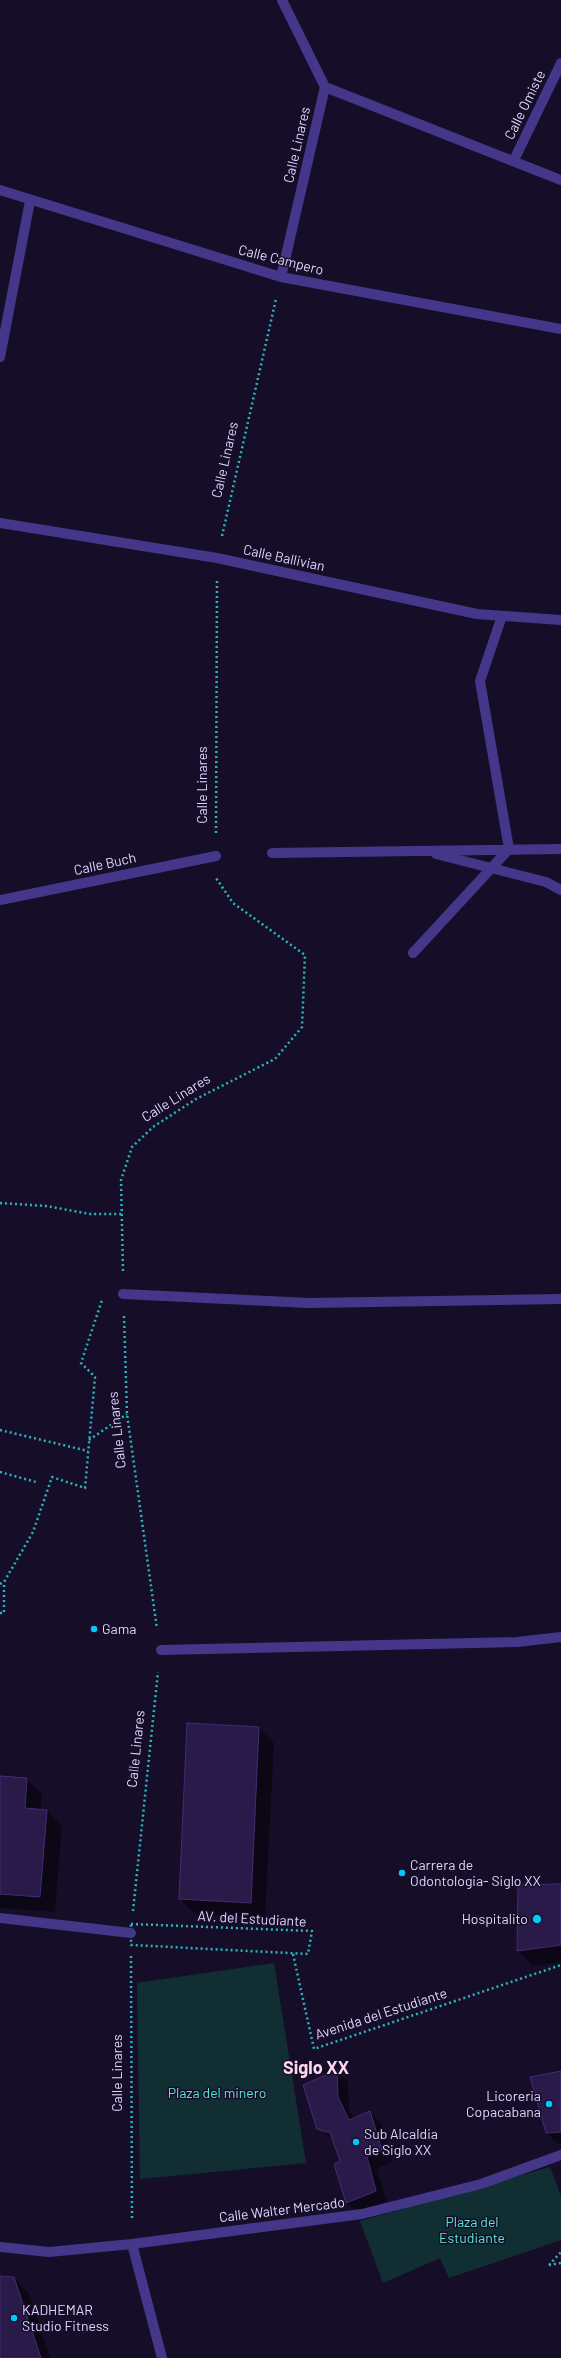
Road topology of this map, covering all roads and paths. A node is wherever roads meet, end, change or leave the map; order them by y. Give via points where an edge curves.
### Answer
1 (282, 0) edge
2 (561, 62) edge
3 (325, 87) junction
4 (514, 160) junction
5 (561, 180) edge
6 (0, 190) edge
7 (30, 201) junction
8 (281, 277) junction
9 (561, 330) edge
10 (0, 357) edge
11 (0, 523) edge
12 (217, 558) junction
13 (502, 616) junction
14 (561, 620) edge
15 (509, 849) junction
16 (561, 849) edge
17 (422, 851) junction
18 (272, 853) dead end
19 (216, 856) junction
20 (491, 868) junction
21 (561, 890) edge
22 (0, 900) edge
23 (413, 952) dead end
24 (0, 1203) edge
25 (122, 1213) junction
26 (123, 1279) dead end
27 (123, 1294) junction
28 (561, 1299) edge
29 (127, 1414) junction
30 (0, 1430) edge
31 (89, 1440) junction
32 (88, 1451) junction
33 (0, 1472) edge
34 (36, 1482) dead end
35 (4, 1582) junction
36 (0, 1584) edge
37 (0, 1613) edge
38 (561, 1637) edge
39 (160, 1650) junction
40 (0, 1918) edge
41 (131, 1929) junction
42 (131, 1944) junction
43 (292, 1954) junction
44 (561, 1965) edge
45 (561, 2155) edge
46 (132, 2244) junction
47 (0, 2246) edge
48 (561, 2252) edge
49 (561, 2263) edge
50 (162, 2358) edge

1 - 3 street
2 - 4 street, Calle Omiste
3 - 4 street
3 - 8 street, Calle Linares
4 - 5 street
6 - 7 street, Calle Campero
7 - 8 street, Calle Campero
7 - 10 street
8 - 9 street, Calle Campero
8 - 12 path, Calle Linares
11 - 12 street, Calle Ballivian
12 - 13 street, Calle Ballivian via 477,614
12 - 19 path, Calle Linares
13 - 14 street, Calle Ballivian
13 - 15 street via 480,682
15 - 16 street
15 - 17 street
15 - 20 street
17 - 18 street
17 - 20 street
19 - 22 street, Calle Buch
19 - 25 path, Calle Linares via 213,873 233,903 305,955 302,1027 275,1059 196,1099 153,1127 132,1147 121,1180
20 - 21 street via 546,882
20 - 23 street
24 - 25 path via 46,1206 90,1214
25 - 26 path
27 - 28 street via 309,1303
27 - 29 path, Calle Linares
27 - 31 path via 105,1292 81,1363 95,1377
29 - 31 path
29 - 39 path, Calle Linares
30 - 32 path
31 - 32 path
32 - 35 path via 85,1488 52,1478 33,1532
33 - 34 path
35 - 36 path
35 - 37 path via 4,1613
38 - 39 street via 517,1642
39 - 41 path, Calle Linares
40 - 41 street
41 - 42 path
41 - 43 path, AV. del Estudiante via 312,1931 308,1954
42 - 43 path
42 - 46 path, Calle Linares
43 - 44 path, Avenida del Estudiante via 314,2049
45 - 46 street, Calle Walter Mercado via 481,2184 362,2214
46 - 47 street, Calle Walter Mercado via 50,2252
46 - 50 street
48 - 49 path via 549,2265

